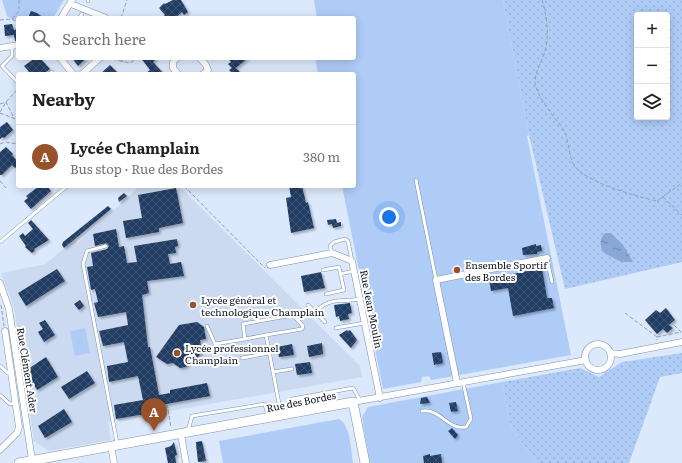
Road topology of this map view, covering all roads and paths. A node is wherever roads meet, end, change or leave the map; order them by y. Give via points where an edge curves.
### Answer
1 (19, 0) edge
2 (127, 0) edge
3 (543, 0) edge
4 (72, 2) edge
5 (62, 16) edge
6 (102, 16) edge
7 (122, 16) edge
8 (12, 19) junction
9 (0, 20) edge
10 (16, 22) edge
11 (15, 46) edge
12 (0, 48) edge
13 (62, 60) edge
14 (98, 60) edge
15 (114, 60) edge
16 (133, 60) edge
17 (175, 60) edge
18 (202, 60) edge
19 (122, 62) joint
20 (72, 72) edge
21 (84, 72) edge
22 (176, 72) edge
23 (206, 72) edge
24 (16, 82) edge
25 (16, 91) edge
26 (6, 102) junction
27 (0, 104) edge
28 (0, 112) edge
29 (14, 118) joint
30 (0, 144) edge
31 (16, 144) edge
32 (416, 180) dead end
33 (0, 181) edge
34 (682, 184) edge
35 (6, 188) dead end
36 (65, 188) edge
37 (186, 188) edge
38 (663, 196) junction
39 (682, 215) edge
40 (0, 242) edge
41 (106, 246) dead end
42 (332, 253) junction
43 (547, 258) joint
44 (352, 261) junction
45 (270, 265) joint
46 (323, 270) dead end
47 (354, 271) junction
48 (340, 274) junction
49 (436, 280) junction
50 (552, 282) dead end
51 (0, 283) edge
52 (326, 294) dead end
53 (359, 299) junction
54 (1, 305) edge
55 (308, 305) dead end
56 (315, 312) junction
57 (625, 313) dead end
58 (325, 322) dead end
59 (364, 323) junction
60 (672, 323) dead end
61 (207, 326) dead end
62 (336, 328) dead end
63 (5, 331) joint
64 (266, 335) junction
65 (657, 337) junction
66 (245, 339) junction
67 (3, 340) edge
68 (682, 342) edge
69 (658, 346) junction
70 (270, 353) junction
71 (610, 353) junction
72 (242, 358) dead end
73 (586, 360) junction
74 (0, 366) edge
75 (292, 369) dead end
76 (11, 372) junction
77 (273, 372) junction
78 (460, 383) junction
79 (0, 395) edge
80 (380, 398) junction
81 (357, 402) junction
82 (16, 403) junction
83 (167, 404) dead end
84 (422, 411) dead end
85 (295, 413) junction
86 (281, 416) junction
87 (268, 418) junction
88 (172, 430) dead end
89 (184, 433) junction
90 (114, 446) junction
91 (0, 450) edge
92 (32, 460) junction
93 (20, 463) edge
94 (114, 463) edge
95 (186, 463) edge
96 (365, 463) edge

1 - 8 path via 19,11
2 - 7 path
3 - 38 path via 548,40 536,70 535,84 538,95 564,130 575,167 592,180 642,198 657,201
4 - 5 street
4 - 6 street
8 - 9 path
8 - 10 path
11 - 12 street
11 - 24 lane via 12,56 2,66
13 - 20 street
14 - 21 street
15 - 19 path
16 - 19 path via 130,63
17 - 22 street via 173,68
18 - 23 street via 208,70
25 - 26 path
26 - 27 path
26 - 28 path
26 - 29 path
28 - 29 path
30 - 31 path
32 - 49 lane
33 - 35 path
34 - 38 path
36 - 40 lane
37 - 45 path via 264,268
38 - 39 path
41 - 90 lane via 87,251 83,264
42 - 44 street, Rue Jean Moulin
42 - 44 lane via 330,246 345,239 348,241
42 - 45 street
43 - 49 street
43 - 50 lane
44 - 47 street, Rue Jean Moulin
46 - 48 lane via 339,267
47 - 48 lane
47 - 53 street, Rue Jean Moulin
48 - 52 lane via 344,290
49 - 78 street
51 - 92 street, Rue Clément Ader via 9,309
53 - 56 lane via 326,303
53 - 59 street, Rue Jean Moulin
54 - 63 path
55 - 56 lane
56 - 58 lane
57 - 65 path
59 - 62 lane
59 - 80 street, Rue Jean Moulin
60 - 65 path via 681,332
61 - 66 lane via 215,344
63 - 67 street
64 - 66 lane
64 - 66 lane via 302,329 303,326 293,315 243,324
64 - 70 lane
65 - 69 path
67 - 76 street
68 - 69 street
69 - 71 street via 620,354
70 - 72 lane
70 - 77 lane
71 - 73 street via 605,347 594,345 587,351
71 - 73 street via 610,362 602,369 594,369
73 - 78 street, Rue des Bordes
74 - 76 lane via 8,373
75 - 77 lane
76 - 82 street
77 - 86 lane
78 - 80 street, Rue des Bordes
78 - 84 lane via 471,419 466,427 452,426 433,411
79 - 82 lane via 10,404
80 - 81 street, Rue des Bordes
81 - 85 street, Rue des Bordes
81 - 85 lane via 353,388 292,399
81 - 96 street
82 - 91 street via 19,427 17,433
83 - 88 path
85 - 86 street, Rue des Bordes
86 - 87 street, Rue des Bordes
87 - 89 street, Rue des Bordes
87 - 89 lane via 265,404 192,416
89 - 90 street, Rue des Bordes
89 - 95 street
90 - 92 street, Rue des Bordes
90 - 94 street
92 - 93 street, Rue des Bordes

